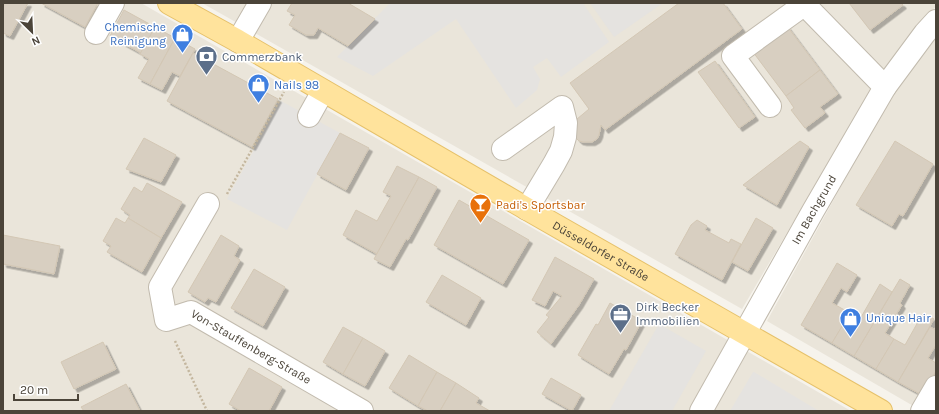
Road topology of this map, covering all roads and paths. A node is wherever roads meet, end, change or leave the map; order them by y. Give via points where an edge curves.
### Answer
1 (113, 3) edge
2 (169, 3) edge
3 (260, 3) edge
4 (804, 4) edge
5 (936, 21) edge
6 (96, 33) dead end
7 (238, 41) junction
8 (294, 74) junction
9 (885, 87) junction
10 (323, 91) junction
11 (770, 106) dead end
12 (309, 116) dead end
13 (503, 149) dead end
14 (208, 204) joint
15 (527, 209) junction
16 (166, 320) junction
17 (744, 333) junction
18 (936, 387) edge
19 (207, 411) edge
20 (362, 411) edge
21 (701, 411) edge
22 (881, 411) edge
23 (922, 411) edge

1 - 6 street
2 - 7 main road, Düsseldorfer Straße
3 - 7 street
4 - 9 street
4 - 11 street via 734,56
5 - 9 street, Im Bachgrund
7 - 8 main road, Düsseldorfer Straße
8 - 10 main road, Düsseldorfer Straße
8 - 14 path via 219,208
9 - 17 street, Im Bachgrund
10 - 12 street
10 - 15 main road, Düsseldorfer Straße
13 - 15 street via 562,107 566,137 554,164
14 - 16 street via 160,287
15 - 17 main road, Düsseldorfer Straße
16 - 19 path
16 - 20 street, Von-Stauffenberg-Straße via 191,312
17 - 21 street, Im Bachgrund
17 - 22 main road, Düsseldorfer Straße
18 - 23 street

